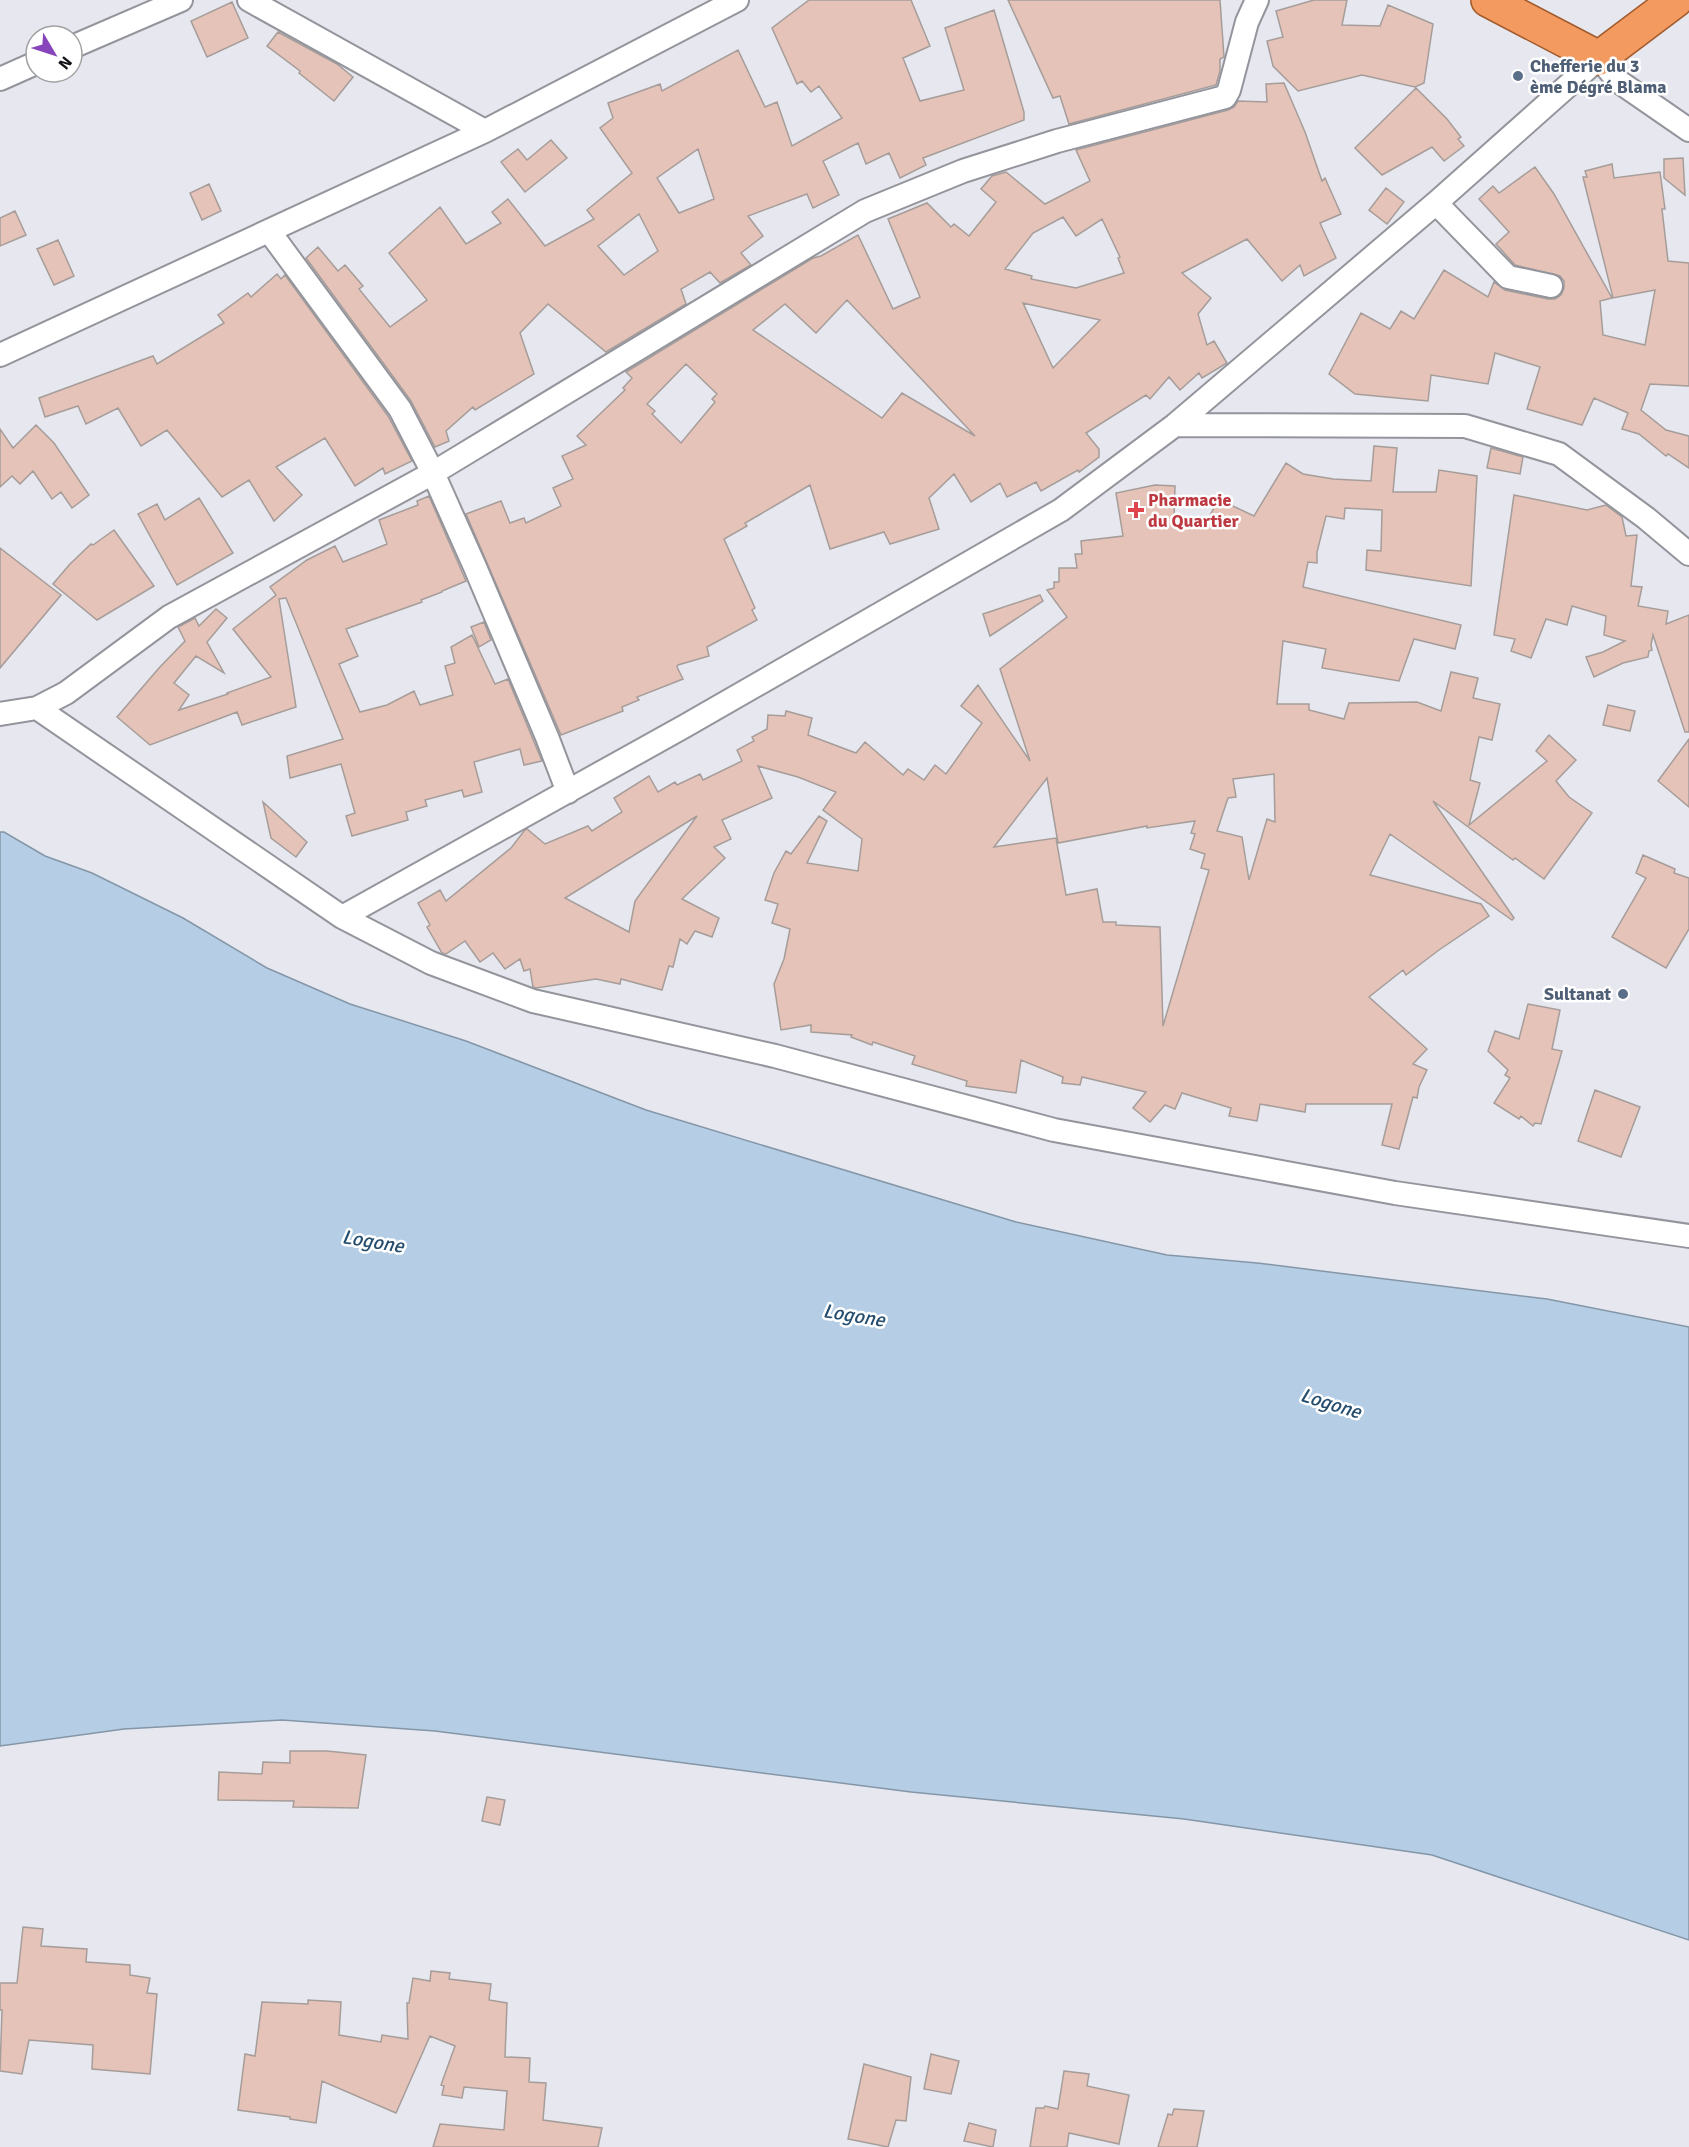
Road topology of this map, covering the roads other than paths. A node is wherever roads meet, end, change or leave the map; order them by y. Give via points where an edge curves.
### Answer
1 (181, 0) edge
2 (249, 0) edge
3 (737, 0) edge
4 (1257, 0) edge
5 (1488, 0) edge
6 (1679, 4) edge
7 (84, 42) edge
8 (1599, 58) junction
9 (24, 68) edge
10 (0, 79) edge
11 (1689, 130) edge
12 (485, 131) junction
13 (1436, 203) junction
14 (269, 231) junction
15 (1551, 286) dead end
16 (0, 355) edge
17 (1175, 426) junction
18 (433, 473) junction
19 (1689, 554) edge
20 (37, 708) junction
21 (0, 714) edge
22 (567, 792) junction
23 (342, 917) junction
24 (1689, 1236) edge

1 - 7 street
2 - 12 street
3 - 12 street
4 - 18 street via 1225,97 984,164 865,211
5 - 8 highway
6 - 8 highway
8 - 11 street via 1618,81
8 - 13 street
9 - 10 street
12 - 14 street
13 - 15 street via 1508,277
13 - 17 street
14 - 16 street
14 - 18 street via 400,409
17 - 19 street via 1465,426 1559,454
17 - 22 street via 1061,510
18 - 20 street via 169,617 66,693
18 - 22 street
20 - 21 street
20 - 23 street
22 - 23 street
23 - 24 street via 431,963 533,1001 775,1056 1054,1130 1395,1193

